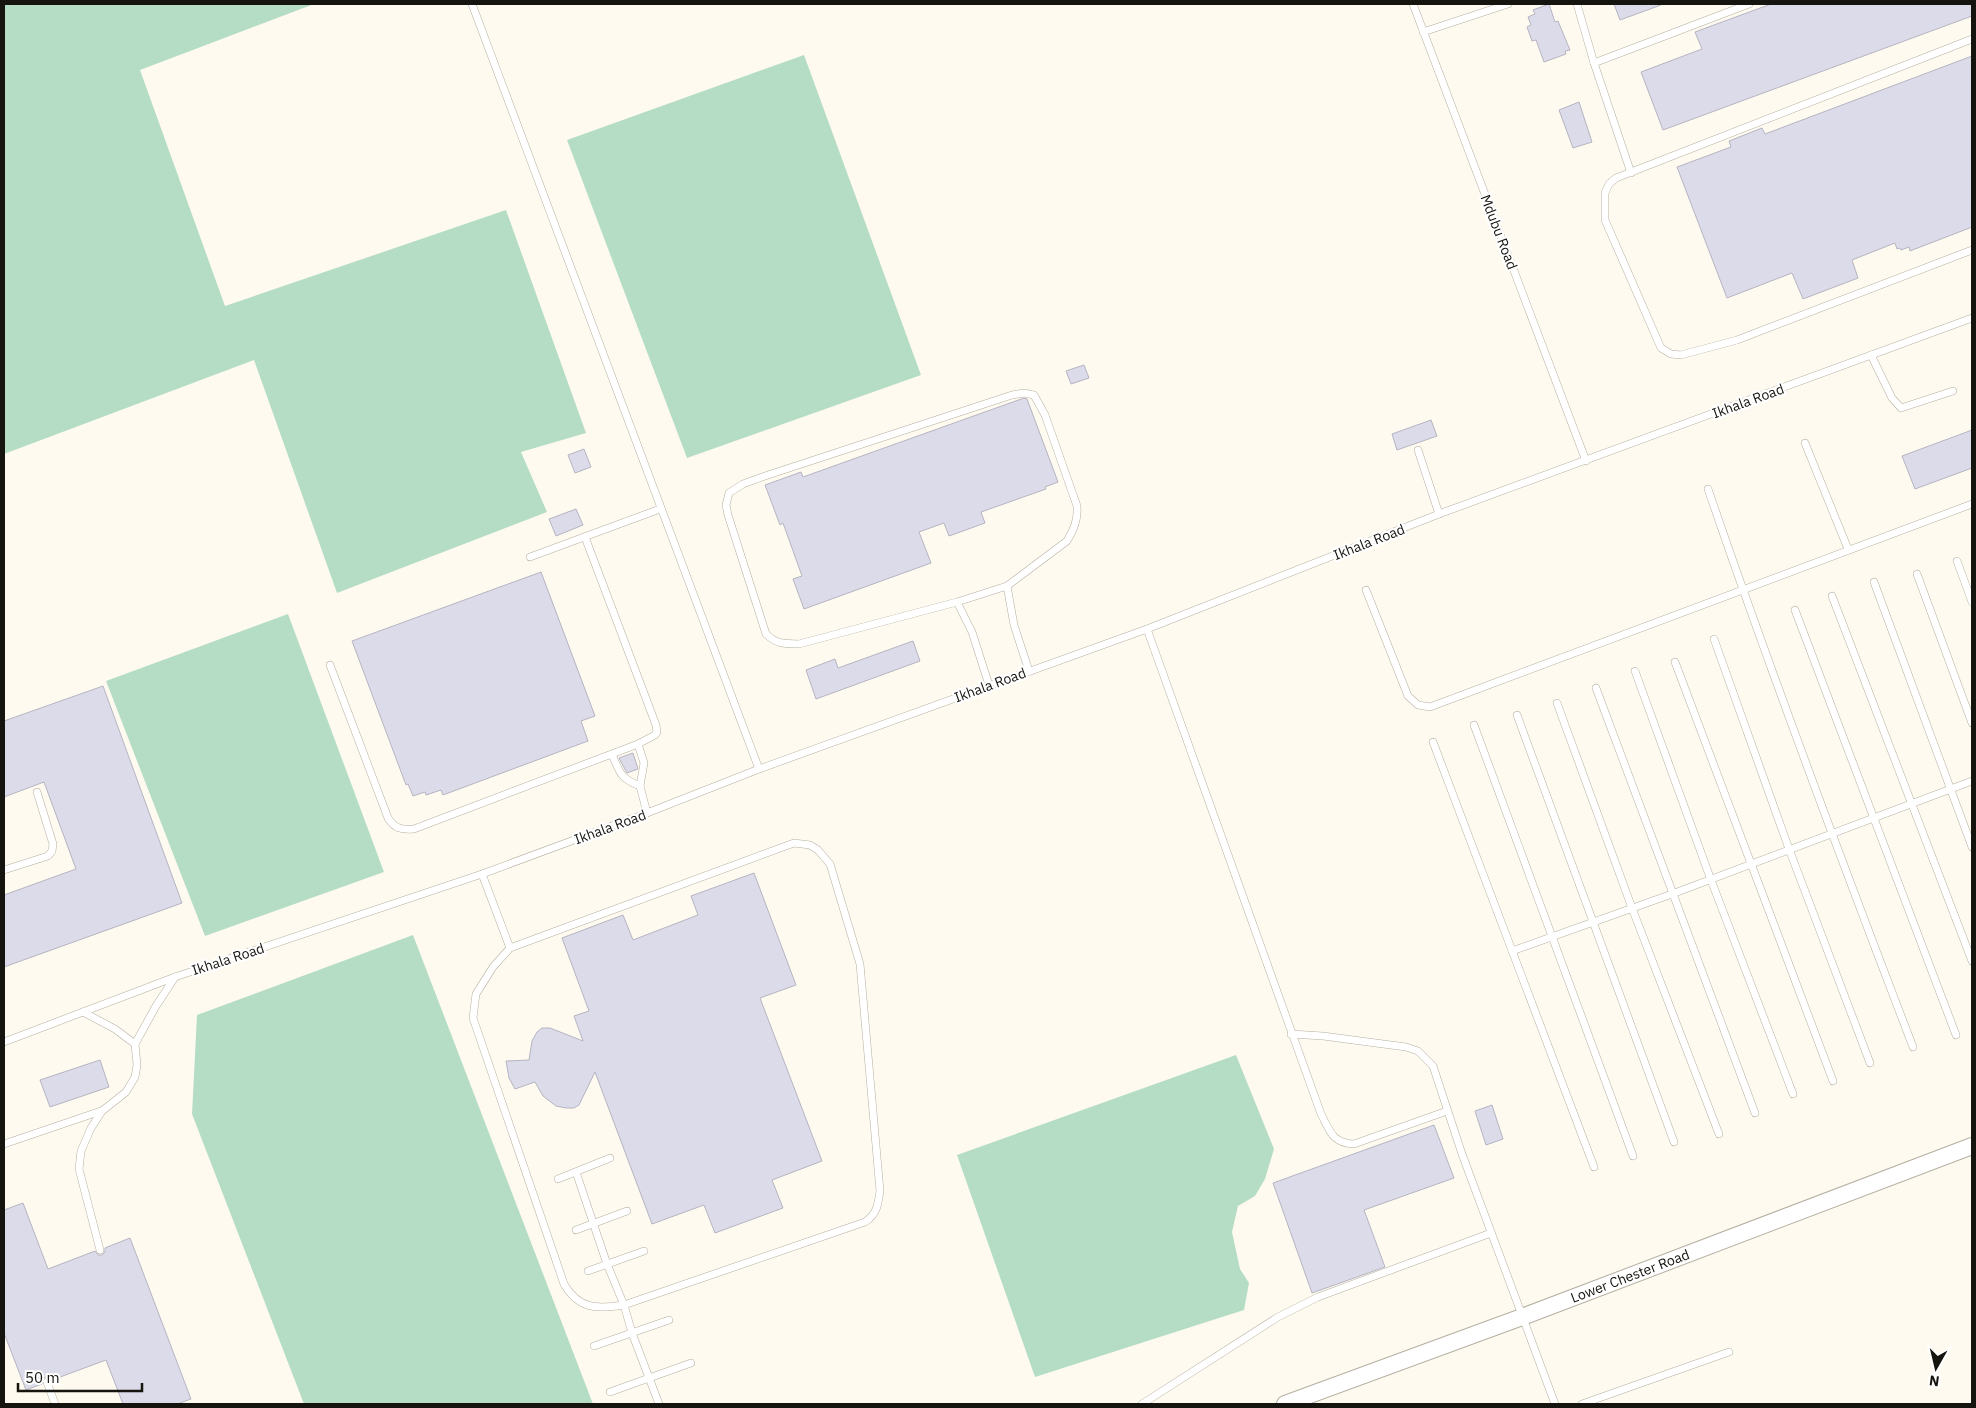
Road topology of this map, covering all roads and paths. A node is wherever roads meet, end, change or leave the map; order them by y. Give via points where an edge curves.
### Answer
1 (472, 4) edge
2 (1413, 4) edge
3 (1508, 4) edge
4 (1577, 4) edge
5 (1748, 4) edge
6 (1423, 32) junction
7 (1972, 39) edge
8 (1594, 63) junction
9 (1631, 173) junction
10 (1972, 250) edge
11 (1972, 318) edge
12 (1871, 355) junction
13 (1953, 391) dead end
14 (1806, 442) dead end
15 (1418, 450) dead end
16 (1586, 461) junction
17 (1708, 488) dead end
18 (1972, 504) edge
19 (660, 509) junction
20 (1439, 514) junction
21 (585, 537) junction
22 (1848, 549) junction
23 (530, 558) dead end
24 (1957, 561) dead end
25 (1917, 574) dead end
26 (1874, 582) dead end
27 (1007, 586) junction
28 (1366, 590) dead end
29 (1743, 590) junction
30 (1832, 596) dead end
31 (957, 602) junction
32 (1972, 602) edge
33 (1795, 610) dead end
34 (1147, 629) junction
35 (1714, 639) dead end
36 (1675, 662) dead end
37 (330, 665) dead end
38 (1028, 670) junction
39 (1635, 671) dead end
40 (989, 685) junction
41 (1596, 688) dead end
42 (1557, 703) dead end
43 (1517, 715) dead end
44 (1972, 722) edge
45 (1474, 725) dead end
46 (1434, 742) dead end
47 (638, 744) junction
48 (612, 754) junction
49 (759, 769) junction
50 (1972, 781) edge
51 (640, 786) junction
52 (1950, 789) junction
53 (37, 792) dead end
54 (1911, 804) junction
55 (647, 813) junction
56 (1874, 820) junction
57 (1832, 835) junction
58 (1972, 847) edge
59 (1789, 849) junction
60 (1752, 863) junction
61 (4, 870) edge
62 (482, 874) junction
63 (1711, 880) junction
64 (1672, 894) junction
65 (1632, 908) junction
66 (1594, 923) junction
67 (1550, 937) junction
68 (510, 948) junction
69 (1512, 951) junction
70 (1972, 961) edge
71 (175, 977) junction
72 (83, 1012) junction
73 (1292, 1034) junction
74 (1956, 1035) dead end
75 (4, 1042) edge
76 (135, 1044) junction
77 (1913, 1047) dead end
78 (1870, 1063) dead end
79 (1834, 1081) dead end
80 (1793, 1094) dead end
81 (102, 1111) junction
82 (1446, 1111) junction
83 (1755, 1113) dead end
84 (1719, 1134) dead end
85 (1674, 1142) dead end
86 (4, 1144) edge
87 (1972, 1146) edge
88 (1633, 1156) dead end
89 (610, 1158) dead end
90 (1594, 1167) dead end
91 (576, 1172) junction
92 (558, 1179) dead end
93 (627, 1211) dead end
94 (593, 1224) junction
95 (576, 1230) dead end
96 (1491, 1233) junction
97 (100, 1250) dead end
98 (644, 1251) dead end
99 (607, 1264) junction
100 (588, 1271) dead end
101 (624, 1305) junction
102 (1522, 1317) junction
103 (670, 1320) dead end
104 (632, 1333) junction
105 (594, 1346) dead end
106 (1729, 1352) dead end
107 (691, 1363) dead end
108 (649, 1378) junction
109 (47, 1382) dead end
110 (610, 1392) dead end
111 (55, 1404) edge
112 (659, 1404) edge
113 (1142, 1404) edge
114 (1285, 1404) edge
115 (1555, 1404) edge
116 (1582, 1404) edge

1 - 19 lane
2 - 6 lane, Mdubu Road
3 - 6 lane
4 - 8 lane
5 - 8 lane
6 - 16 lane, Mdubu Road
7 - 9 lane
8 - 9 lane
9 - 10 lane via 1608,184 1604,193 1605,220 1661,348 1671,354 1682,355 1736,340
11 - 12 lane, Ikhala Road
12 - 13 lane via 1892,398 1901,408
12 - 16 lane, Ikhala Road
14 - 22 lane
15 - 20 lane
16 - 20 lane, Ikhala Road
17 - 29 lane
18 - 22 lane
19 - 21 lane
19 - 49 lane
20 - 34 lane, Ikhala Road
21 - 23 lane
21 - 47 lane via 656,725 655,735
22 - 29 lane
24 - 32 lane
25 - 44 lane
26 - 52 lane
27 - 31 lane
27 - 31 lane via 1067,541 1078,518 1077,506 1045,415 1034,395 1012,395 765,476 729,493 726,506 766,634 772,641 799,644
27 - 38 lane via 1014,626
28 - 29 lane via 1408,696 1418,704 1430,707
29 - 57 lane
30 - 54 lane
31 - 40 lane via 972,632
33 - 56 lane
34 - 38 lane, Ikhala Road
34 - 73 lane
35 - 59 lane
36 - 60 lane
37 - 48 lane via 388,818 392,825 405,830
38 - 40 lane, Ikhala Road
39 - 63 lane
40 - 49 lane, Ikhala Road
41 - 64 lane
42 - 65 lane
43 - 66 lane
45 - 67 lane
46 - 69 lane
47 - 48 lane
47 - 51 lane via 644,763
48 - 51 lane via 620,773
49 - 55 lane, Ikhala Road
50 - 52 lane
51 - 55 lane
52 - 54 lane
52 - 58 lane
53 - 61 lane via 53,844 52,851 48,856
54 - 56 lane
54 - 70 lane
55 - 62 lane, Ikhala Road
56 - 57 lane
56 - 74 lane
57 - 59 lane
57 - 77 lane
59 - 60 lane
59 - 78 lane
60 - 63 lane
60 - 79 lane
62 - 68 lane
62 - 71 lane, Ikhala Road
63 - 64 lane
63 - 80 lane
64 - 65 lane
64 - 83 lane
65 - 66 lane
65 - 84 lane
66 - 67 lane
66 - 85 lane
67 - 69 lane
67 - 88 lane
68 - 101 lane via 476,994 474,1018 564,1284 579,1302 602,1308
68 - 101 lane via 794,843 810,845 830,864 860,964 880,1191 873,1216 865,1222
69 - 90 lane
71 - 72 lane, Ikhala Road
71 - 76 lane
72 - 75 lane, Ikhala Road
72 - 76 lane
73 - 82 lane via 1418,1051 1433,1066
73 - 82 lane via 1321,1114 1334,1139 1354,1144
76 - 81 lane via 135,1077 126,1092
81 - 86 lane
81 - 97 lane via 85,1140 79,1169
82 - 96 lane
87 - 102 street, Lower Chester Road
89 - 91 lane
91 - 92 lane
91 - 94 lane
93 - 94 lane
94 - 95 lane
94 - 99 lane
96 - 102 lane
96 - 113 lane via 1318,1297 1278,1317
98 - 99 lane
99 - 100 lane
99 - 101 lane
101 - 104 lane
102 - 114 street, Lower Chester Road
102 - 115 lane
103 - 104 lane
104 - 105 lane
104 - 108 lane
106 - 116 lane
107 - 108 lane
108 - 110 lane
108 - 112 lane
109 - 111 lane

